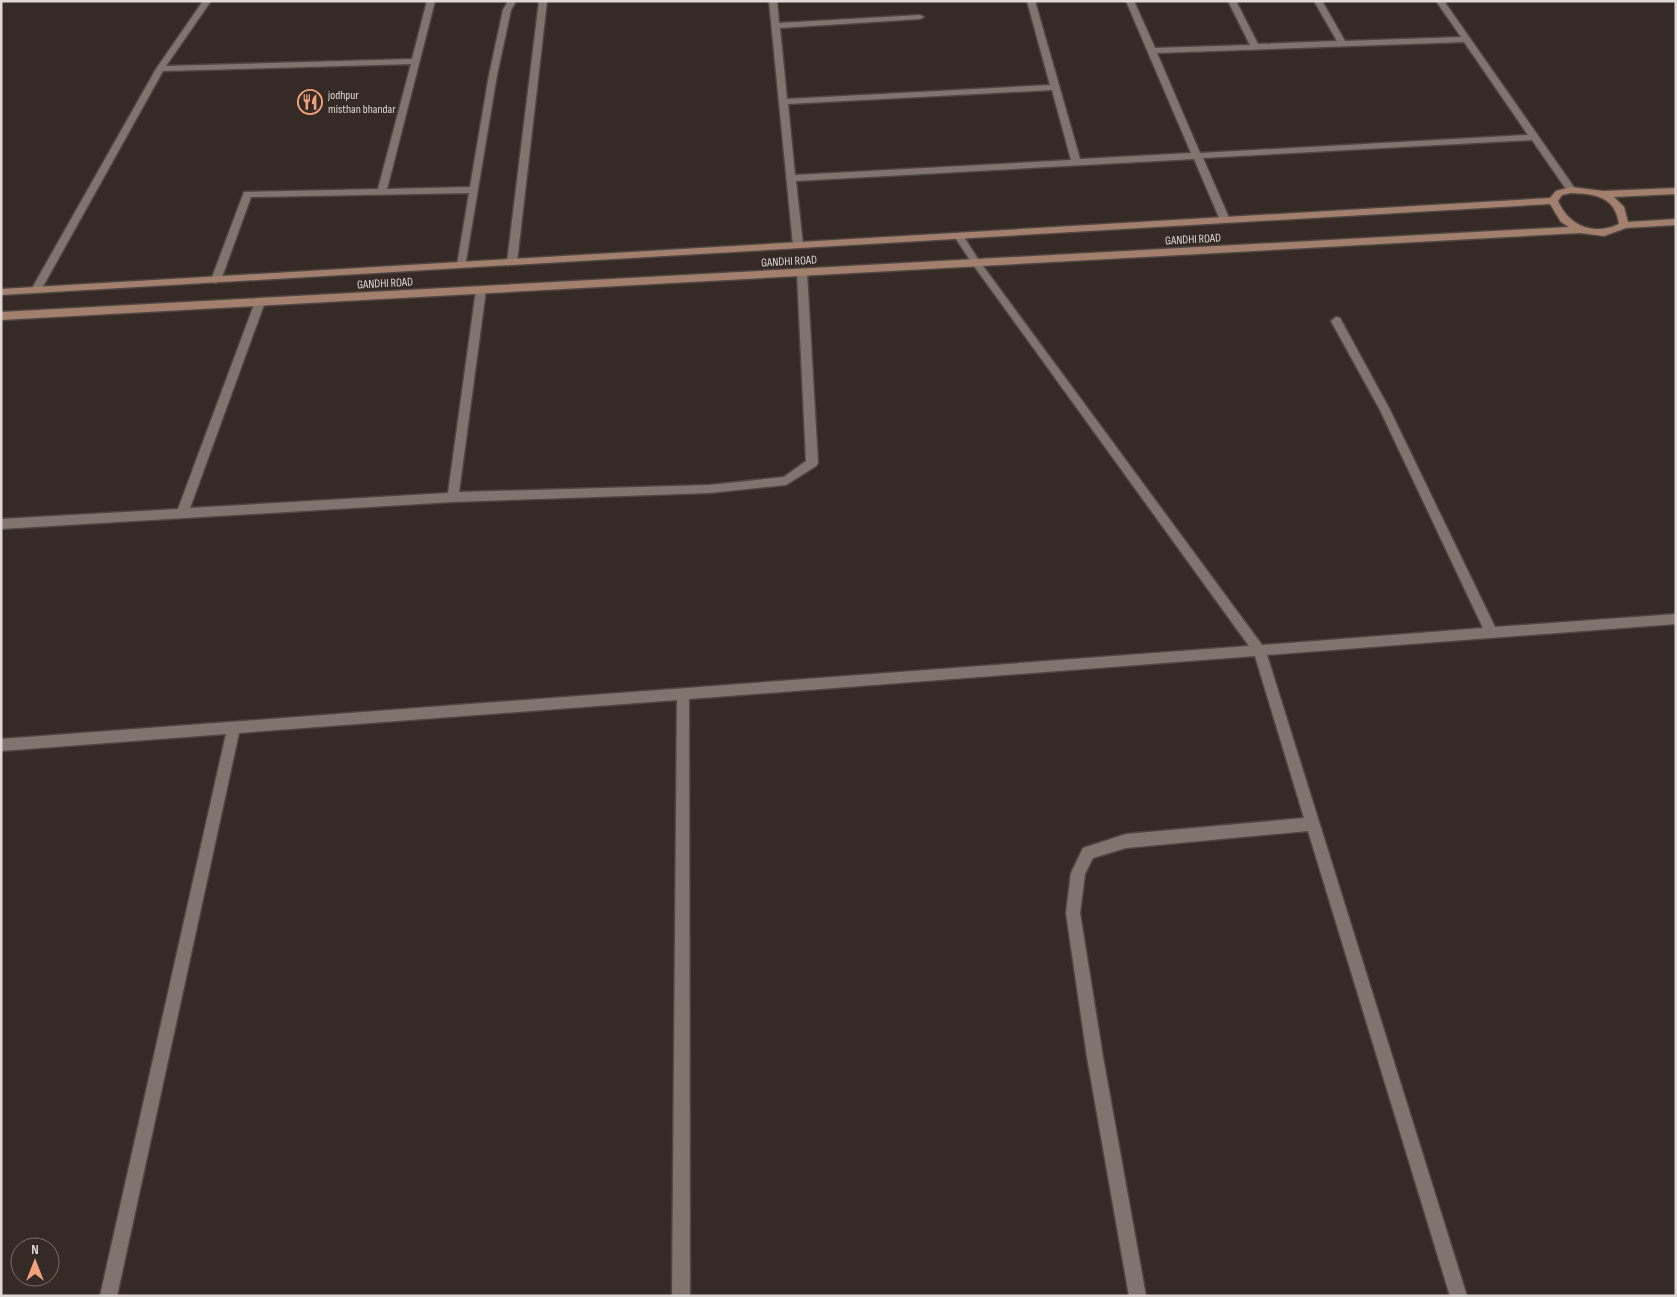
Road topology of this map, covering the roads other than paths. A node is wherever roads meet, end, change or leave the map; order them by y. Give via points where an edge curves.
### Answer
1 (207, 1) edge
2 (431, 1) edge
3 (512, 1) edge
4 (543, 1) edge
5 (773, 1) edge
6 (1030, 1) edge
7 (1130, 1) edge
8 (1232, 1) edge
9 (1318, 1) edge
10 (1440, 1) edge
11 (920, 17) dead end
12 (776, 26) junction
13 (1466, 39) junction
14 (1343, 44) junction
15 (1256, 47) junction
16 (1152, 51) junction
17 (415, 62) junction
18 (160, 69) junction
19 (1055, 86) junction
20 (783, 102) junction
21 (1535, 137) junction
22 (1197, 156) junction
23 (1076, 162) junction
24 (791, 178) junction
25 (474, 190) junction
26 (1571, 190) junction
27 (382, 191) junction
28 (1676, 191) edge
29 (1604, 194) junction
30 (1553, 201) junction
31 (1225, 220) junction
32 (1676, 222) edge
33 (1624, 225) junction
34 (1578, 230) junction
35 (959, 236) junction
36 (798, 245) junction
37 (512, 262) junction
38 (977, 264) junction
39 (462, 265) junction
40 (802, 273) junction
41 (216, 280) junction
42 (36, 290) junction
43 (481, 290) junction
44 (1, 292) edge
45 (260, 302) junction
46 (1, 316) edge
47 (1336, 321) dead end
48 (453, 497) junction
49 (182, 514) junction
50 (1, 524) edge
51 (1676, 619) edge
52 (1492, 633) junction
53 (1259, 650) junction
54 (683, 694) junction
55 (234, 728) junction
56 (1, 745) edge
57 (1313, 824) junction
58 (108, 1296) edge
59 (681, 1296) edge
60 (1138, 1296) edge
61 (1459, 1296) edge

1 - 18 street
2 - 17 street
3 - 25 street via 493,75
4 - 37 street
5 - 12 street
6 - 19 street
7 - 16 street
8 - 15 street
9 - 14 street
10 - 13 street
11 - 12 street
12 - 20 street
13 - 14 street
13 - 21 street
14 - 15 street
15 - 16 street
16 - 22 street
17 - 18 street
17 - 27 street
18 - 42 street
19 - 20 street
19 - 23 street
20 - 24 street
21 - 22 street
21 - 26 street
22 - 23 street
22 - 31 street
23 - 24 street
24 - 36 street
25 - 27 street
25 - 39 street
26 - 29 main road
26 - 30 main road via 1559,193
27 - 41 street via 247,194
28 - 29 main road
29 - 33 main road via 1616,202 1623,213
30 - 31 main road, GANDHI ROAD
30 - 34 main road via 1563,219
31 - 35 main road, GANDHI ROAD
32 - 33 main road
33 - 34 main road, GANDHI ROAD via 1616,230 1600,232
34 - 38 main road, GANDHI ROAD
35 - 36 main road, GANDHI ROAD
35 - 38 street
36 - 37 main road, GANDHI ROAD
37 - 39 main road, GANDHI ROAD
38 - 40 main road, GANDHI ROAD
38 - 53 street
39 - 41 main road, GANDHI ROAD
40 - 43 main road, GANDHI ROAD
40 - 48 street via 812,463 786,481 709,489
41 - 42 main road, GANDHI ROAD
42 - 44 main road, GANDHI ROAD
43 - 45 main road, GANDHI ROAD
43 - 48 street
45 - 46 main road, GANDHI ROAD
45 - 49 street
47 - 52 street via 1385,410
48 - 49 street
49 - 50 street
51 - 52 street
52 - 53 street
53 - 54 street
53 - 57 street
54 - 55 street
54 - 59 street
55 - 56 street
55 - 58 street
57 - 60 street via 1126,841 1088,853 1078,874 1073,913
57 - 61 street

